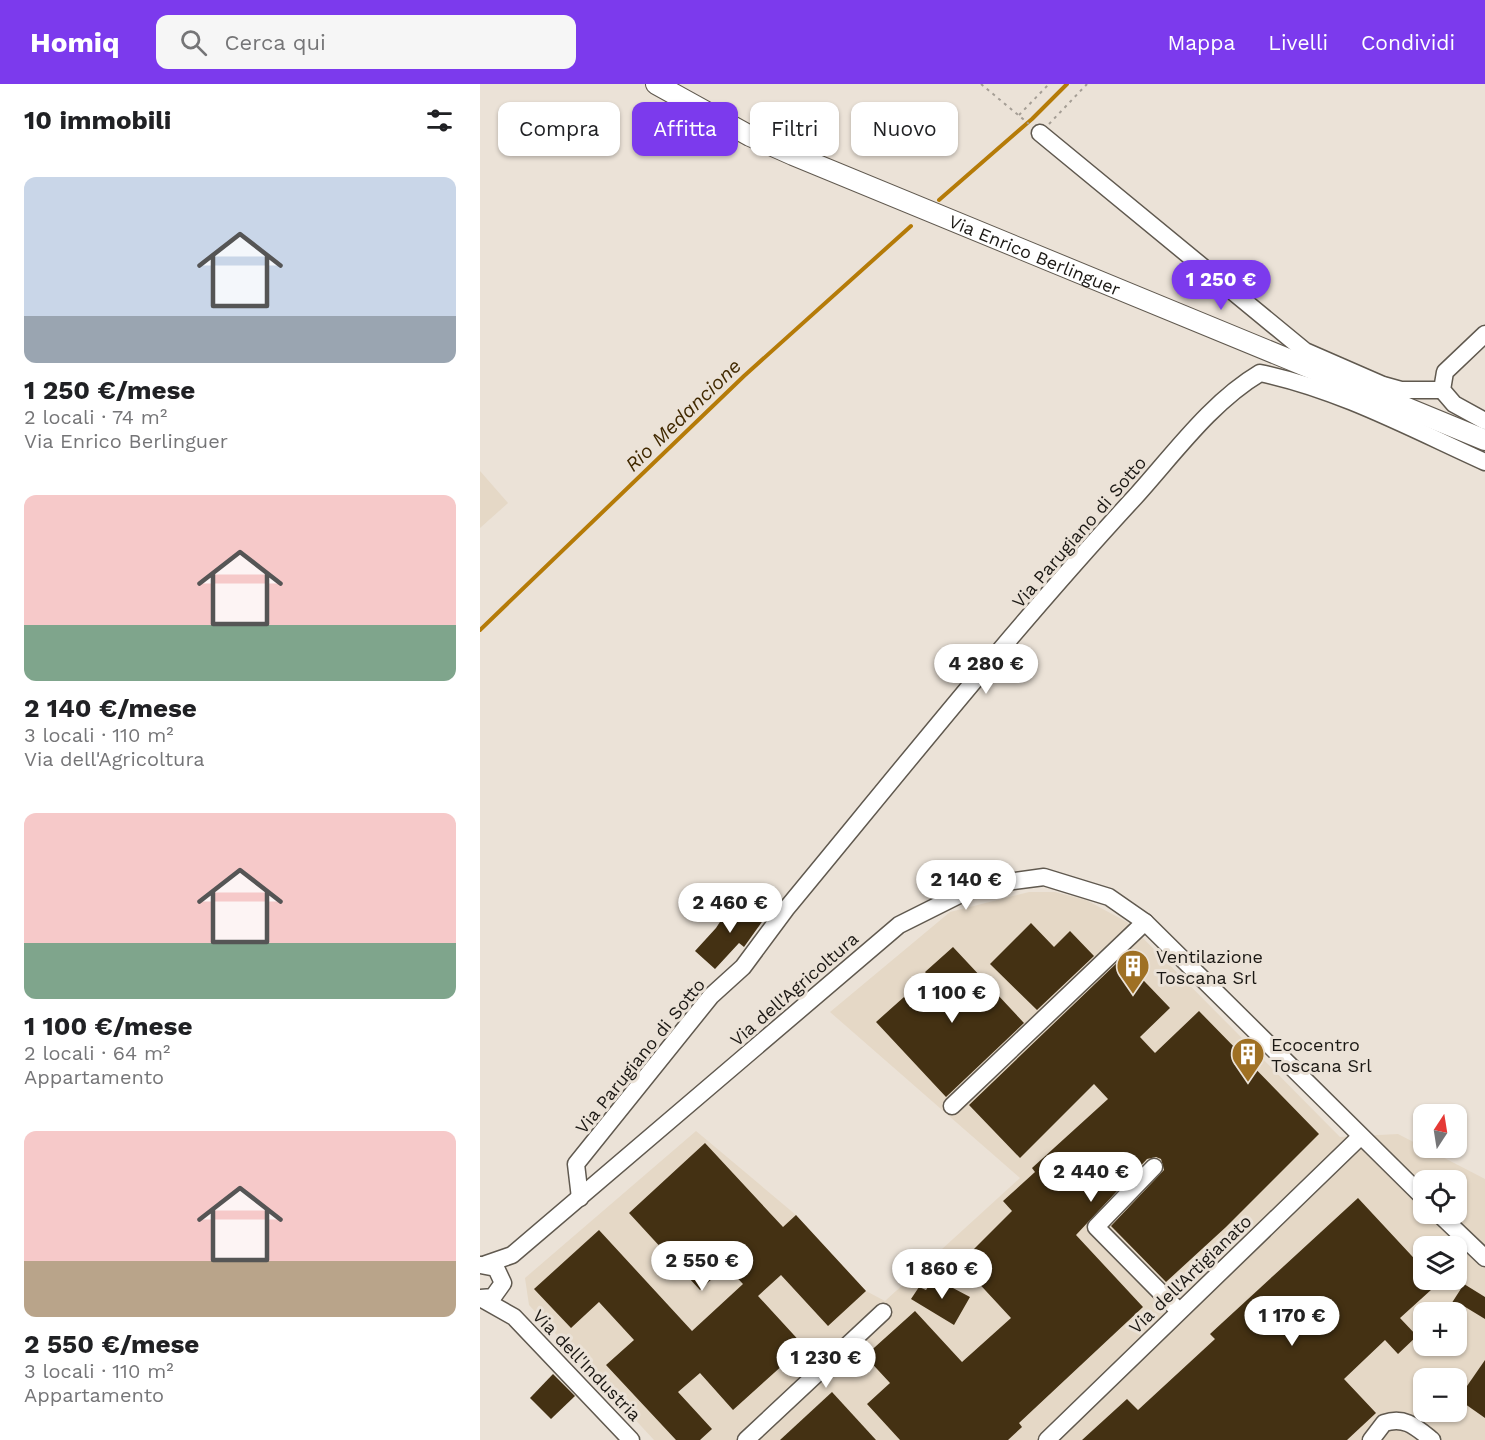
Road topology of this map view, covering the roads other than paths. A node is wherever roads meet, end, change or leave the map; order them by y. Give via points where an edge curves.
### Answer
1 (656, 84) edge
2 (1040, 133) road end
3 (1485, 333) edge
4 (1442, 390) junction
5 (1485, 420) edge
6 (1485, 440) edge
7 (1485, 462) edge
8 (1145, 922) junction
9 (952, 1106) dead end
10 (1360, 1137) junction
11 (1154, 1167) dead end
12 (1413, 1188) edge
13 (580, 1198) junction
14 (1449, 1224) edge
15 (512, 1255) junction
16 (1485, 1258) edge
17 (483, 1264) edge
18 (502, 1283) junction
19 (481, 1298) edge
20 (1179, 1311) junction
21 (883, 1312) dead end
22 (514, 1317) junction
23 (631, 1440) edge
24 (746, 1440) edge
25 (1047, 1440) edge
26 (1371, 1440) edge
27 (1431, 1440) edge

1 - 6 main road, Via Enrico Berlinguer via 750,136
2 - 4 street via 1305,351 1383,385 1401,390
3 - 4 street via 1445,372
4 - 5 street via 1454,405
7 - 13 street, Via Parugiano di Sotto via 1354,402 1275,376 1260,373 1248,380 1213,412 1096,539 786,909 742,967 711,996 576,1164
8 - 9 street
8 - 10 street, Via dell'Agricoltura
8 - 13 street, Via dell'Agricoltura via 1109,897 1044,877 977,886 899,925
10 - 12 street, Via dell'Agricoltura
10 - 20 street, Via dell'Artigianato
11 - 20 street via 1096,1227
13 - 15 street, Via dell'Agricoltura
14 - 16 street
15 - 17 street
15 - 18 street
17 - 18 street via 496,1268
18 - 19 street via 493,1297
18 - 22 street, Via dell'Industria
19 - 22 street, Via dell'Industria
20 - 25 street, Via dell'Artigianato
21 - 24 street
22 - 23 street, Via dell'Industria
26 - 27 street via 1384,1423 1401,1420 1412,1423

